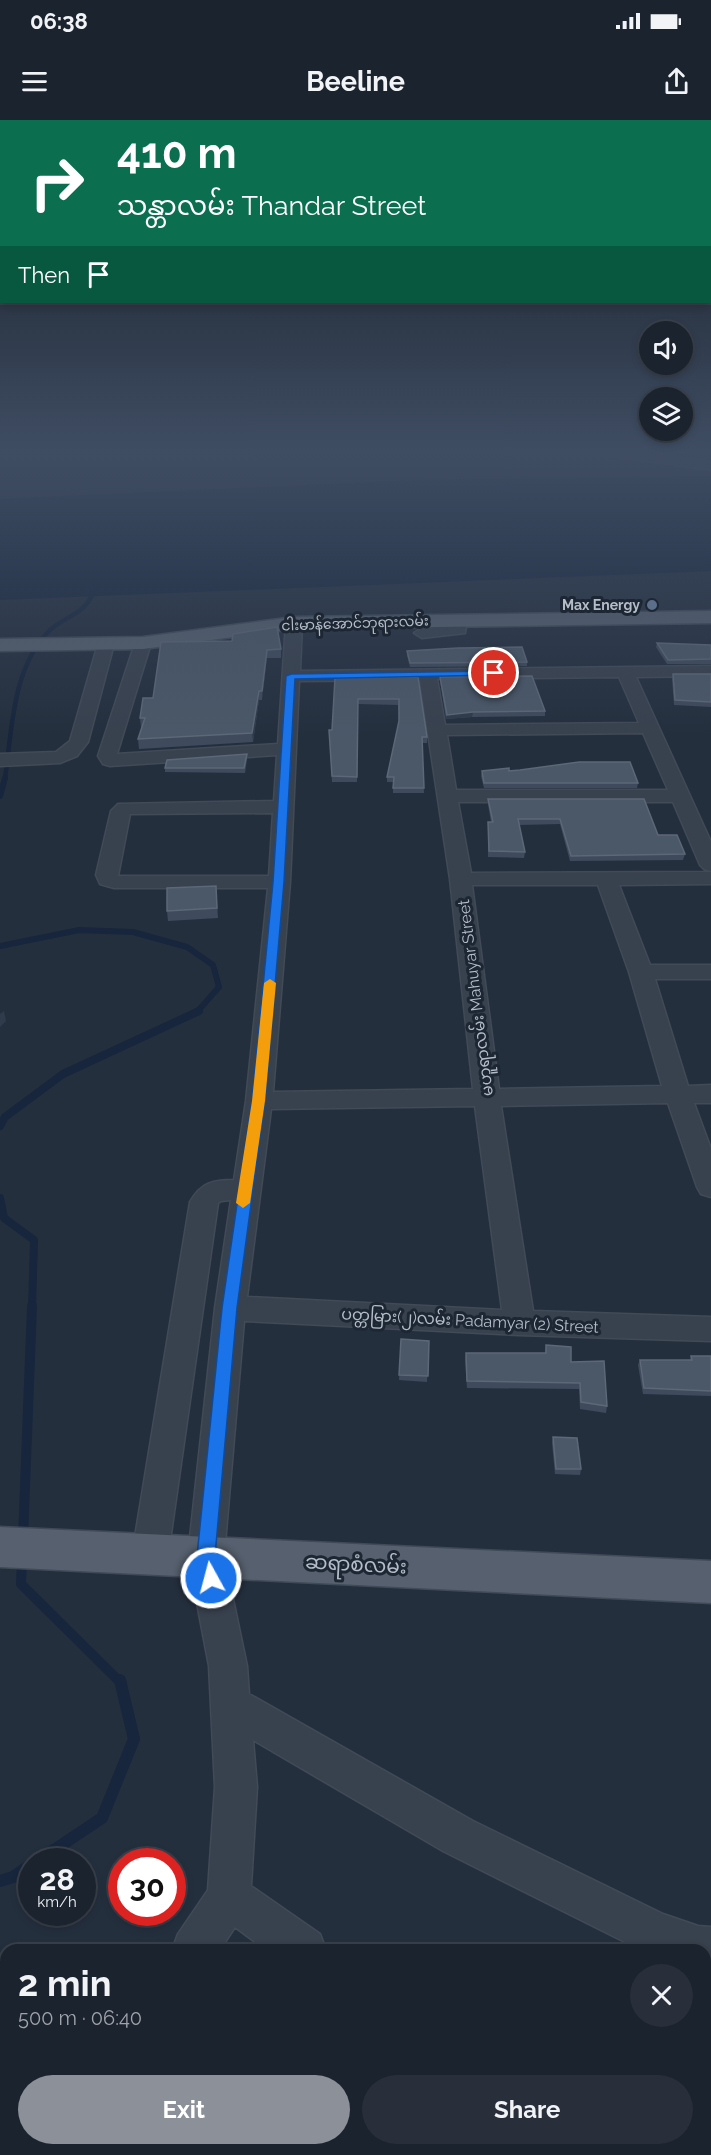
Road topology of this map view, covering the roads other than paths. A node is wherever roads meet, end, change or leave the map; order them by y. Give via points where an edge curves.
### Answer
1 (711, 617) edge
2 (459, 620) junction
3 (294, 622) junction
4 (422, 633) dead end
5 (143, 643) junction
6 (106, 644) junction
7 (0, 645) edge
8 (711, 670) edge
9 (625, 672) junction
10 (428, 674) junction
11 (291, 676) junction
12 (650, 728) junction
13 (437, 730) junction
14 (286, 749) junction
15 (9, 760) edge
16 (448, 796) junction
17 (680, 796) junction
18 (283, 807) junction
19 (711, 866) edge
20 (711, 878) edge
21 (461, 879) junction
22 (607, 880) junction
23 (279, 882) junction
24 (641, 972) junction
25 (711, 972) edge
26 (711, 1094) edge
27 (678, 1095) junction
28 (487, 1098) junction
29 (259, 1101) junction
30 (711, 1186) edge
31 (245, 1191) junction
32 (230, 1308) junction
33 (519, 1323) junction
34 (711, 1329) edge
35 (0, 1547) edge
36 (150, 1555) junction
37 (206, 1556) junction
38 (711, 1582) edge
39 (231, 1705) junction
40 (229, 1896) junction
41 (198, 1944) edge
42 (296, 1944) edge
43 (687, 1944) edge

1 - 2 main road, ငါးမာန်အောင်ဘုရားလမ်း
2 - 3 main road, ငါးမာန်အောင်ဘုရားလမ်း
2 - 4 street via 459,630
3 - 5 main road, ငါးမာန်အောင်ဘုရားလမ်း
3 - 11 street
5 - 6 main road, ငါးမာန်အောင်ဘုရားလမ်း
5 - 14 street via 107,756 110,760
6 - 7 main road, ငါးမာန်အောင်ဘုရားလမ်း
6 - 15 street via 79,742 60,757
8 - 9 street
9 - 10 street
9 - 12 street
10 - 11 street
10 - 13 street, မဟူရာလမ်း Mahuyar Street
11 - 14 street
12 - 13 street
12 - 17 street
13 - 16 street, မဟူရာလမ်း Mahuyar Street
14 - 18 street
16 - 17 street
16 - 21 street, မဟူရာလမ်း Mahuyar Street
17 - 19 street
18 - 23 street
18 - 23 street via 125,808 121,811 107,875 114,882
20 - 22 street
21 - 22 street
21 - 28 street, မဟူရာလမ်း Mahuyar Street
22 - 24 street
23 - 29 street
24 - 25 street
24 - 27 street
26 - 27 street
27 - 28 street
27 - 30 street
28 - 29 street
28 - 33 street, မဟူရာလမ်း Mahuyar Street
29 - 31 street
31 - 32 street
31 - 36 street via 212,1191 204,1202
32 - 33 street, ပတ္တမြား(၂)လမ်း Padamyar (2) Street
32 - 37 street
33 - 34 street, ပတ္တမြား(၂)လမ်း Padamyar (2) Street
35 - 36 main road, ဆရာစံလမ်း
36 - 37 main road, ဆရာစံလမ်း
37 - 38 main road, ဆရာစံလမ်း
37 - 39 street via 228,1665
39 - 40 street via 236,1787
39 - 43 street via 469,1841 655,1933
40 - 41 street
40 - 42 street

